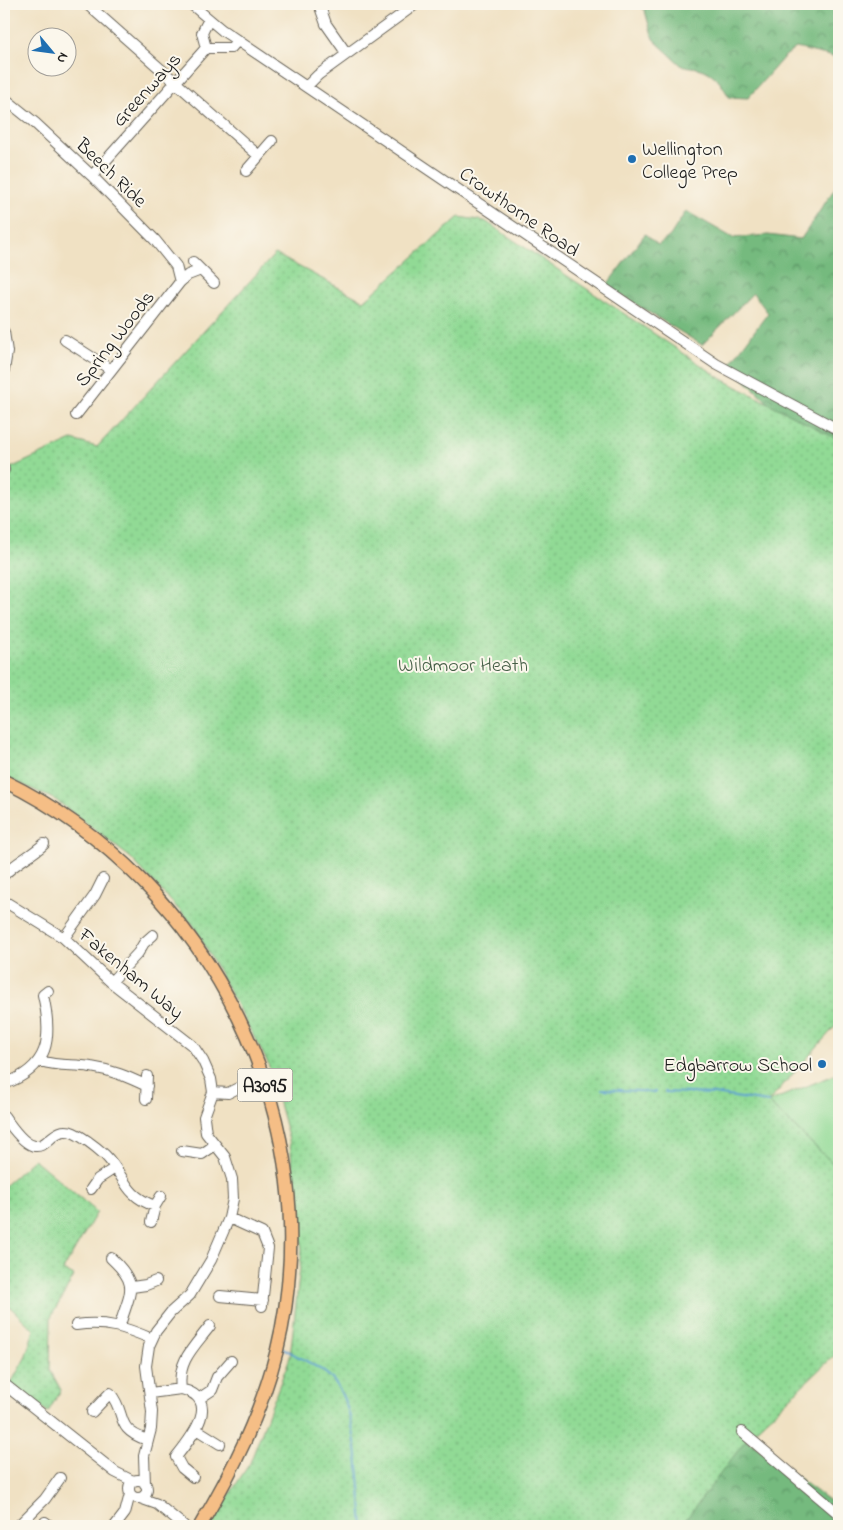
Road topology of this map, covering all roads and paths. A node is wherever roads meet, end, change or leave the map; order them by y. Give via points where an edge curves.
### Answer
1 (87, 4) edge
2 (191, 4) edge
3 (319, 4) edge
4 (416, 4) edge
5 (209, 19) junction
6 (238, 40) junction
7 (206, 48) junction
8 (347, 54) junction
9 (175, 82) junction
10 (307, 86) junction
11 (4, 98) edge
12 (272, 141) dead end
13 (259, 156) junction
14 (246, 171) dead end
15 (92, 176) junction
16 (193, 262) dead end
17 (201, 270) junction
18 (183, 273) junction
19 (180, 282) joint
20 (214, 283) dead end
21 (4, 332) edge
22 (65, 340) dead end
23 (110, 369) junction
24 (4, 370) edge
25 (76, 415) dead end
26 (839, 430) edge
27 (4, 781) edge
28 (44, 844) dead end
29 (4, 875) edge
30 (103, 879) dead end
31 (4, 902) edge
32 (153, 935) dead end
33 (64, 938) junction
34 (111, 982) junction
35 (48, 991) dead end
36 (41, 1061) junction
37 (4, 1084) edge
38 (240, 1087) dead end
39 (213, 1092) junction
40 (146, 1099) dead end
41 (4, 1116) edge
42 (215, 1145) junction
43 (182, 1152) dead end
44 (115, 1168) junction
45 (91, 1189) dead end
46 (160, 1196) dead end
47 (155, 1206) junction
48 (229, 1218) junction
49 (151, 1222) dead end
50 (111, 1258) dead end
51 (156, 1281) dead end
52 (132, 1287) junction
53 (220, 1296) dead end
54 (76, 1325) dead end
55 (120, 1325) junction
56 (210, 1326) dead end
57 (152, 1339) junction
58 (231, 1361) dead end
59 (4, 1384) edge
60 (181, 1389) junction
61 (150, 1393) junction
62 (200, 1398) junction
63 (92, 1412) dead end
64 (196, 1429) junction
65 (742, 1432) dead end
66 (147, 1440) junction
67 (220, 1444) dead end
68 (108, 1466) junction
69 (193, 1476) dead end
70 (60, 1478) dead end
71 (140, 1483) junction
72 (134, 1496) junction
73 (157, 1504) junction
74 (839, 1514) edge
75 (21, 1525) edge
76 (116, 1526) edge
77 (184, 1526) edge
78 (200, 1526) edge

1 - 9 street
2 - 5 street, Crowthorne Road
3 - 8 street via 326,24
4 - 8 street
5 - 6 street, Crowthorne Road
5 - 7 street, Greenways via 202,33
6 - 7 street, Greenways via 231,48
6 - 10 street, Crowthorne Road
7 - 9 street, Greenways
8 - 10 street
9 - 13 street
9 - 15 street, Greenways
10 - 26 street, Crowthorne Road via 716,364
11 - 15 street, Beech Ride via 35,122
12 - 13 street
13 - 14 street
15 - 18 street, Beech Ride
16 - 17 street
17 - 18 street
17 - 20 street
18 - 19 street, Beech Ride
19 - 23 street, Spring Woods
21 - 24 street via 8,352
22 - 23 street
23 - 25 street, Spring Woods
27 - 78 main road, A3095 via 98,840 173,914 202,952 230,1001 251,1047 274,1115 289,1219 286,1286 279,1338 263,1399 247,1440
28 - 29 street
30 - 33 street
31 - 33 street, Fakenham Way
32 - 34 street
33 - 34 street, Fakenham Way
34 - 39 street, Fakenham Way via 193,1046 204,1061
35 - 36 street via 43,995 49,1020
36 - 37 street via 22,1078
36 - 40 street via 57,1066 90,1066 147,1081
38 - 39 street via 228,1093
39 - 42 street via 204,1117 206,1133
41 - 44 street via 27,1145 36,1147 56,1133 71,1132 106,1156
42 - 43 street via 202,1154
42 - 48 street via 225,1157 232,1178 233,1199
44 - 45 street via 98,1179
44 - 47 street via 131,1192 141,1201
46 - 47 street
47 - 49 street
48 - 53 street via 262,1233 268,1248 263,1303
48 - 57 street via 211,1260 190,1295 172,1312
50 - 52 street via 127,1272
51 - 52 street
52 - 55 street
54 - 55 street via 95,1322
55 - 57 street
56 - 60 street via 183,1361 179,1375
57 - 61 street via 146,1366
58 - 62 street via 217,1377 212,1390
59 - 68 street
60 - 61 street
60 - 62 street
61 - 66 street via 151,1421
62 - 64 street via 203,1410
63 - 66 street via 110,1393 118,1403 123,1426 132,1435
64 - 67 street
64 - 69 street via 176,1457 182,1468
65 - 74 street
66 - 71 street
68 - 71 street
68 - 72 street
70 - 75 street
71 - 72 street
71 - 72 street via 146,1492
71 - 73 street
72 - 73 street
72 - 76 street
73 - 77 street

